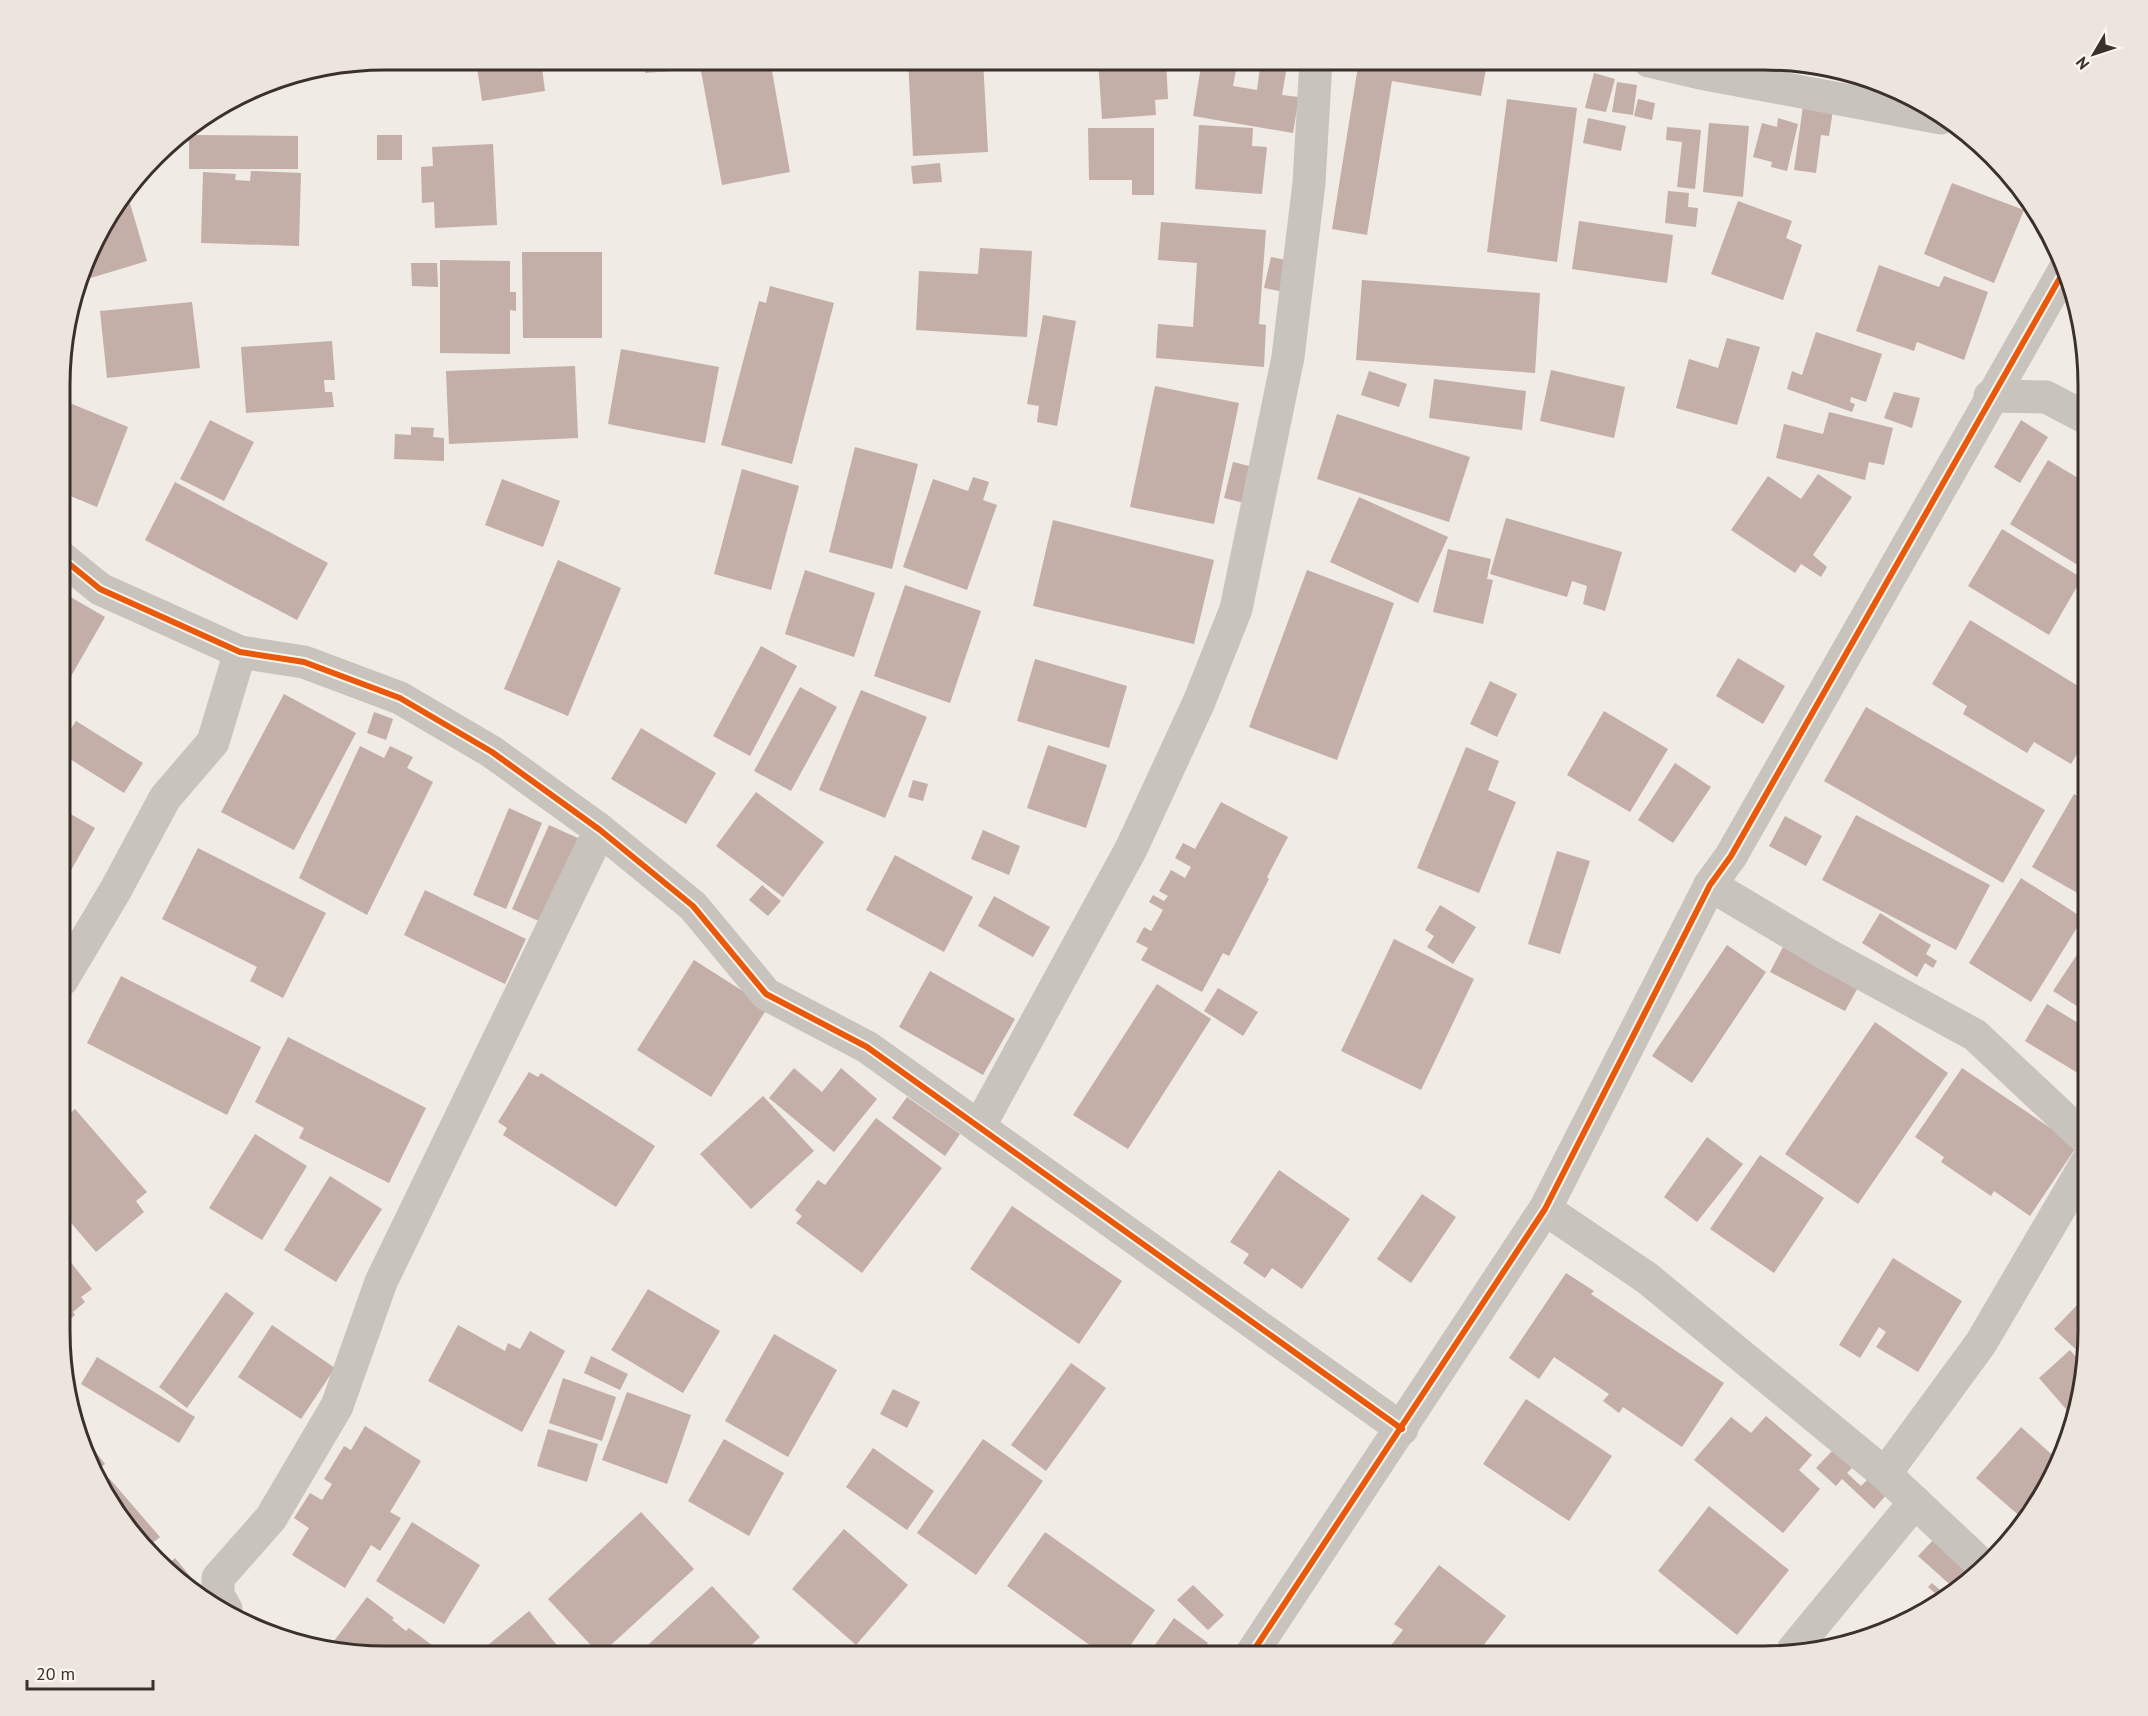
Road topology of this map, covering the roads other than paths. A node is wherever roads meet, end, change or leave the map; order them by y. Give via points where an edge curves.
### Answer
1 (1315, 70) edge
2 (1715, 70) edge
3 (1921, 114) edge
4 (2059, 279) edge
5 (1990, 396) junction
6 (2078, 415) edge
7 (70, 565) edge
8 (240, 652) junction
9 (600, 830) junction
10 (1710, 885) junction
11 (70, 967) edge
12 (979, 1127) junction
13 (2078, 1132) edge
14 (2078, 1177) edge
15 (1545, 1209) junction
16 (1402, 1429) junction
17 (1885, 1474) junction
18 (1915, 1502) junction
19 (1977, 1560) edge
20 (220, 1598) edge
21 (1798, 1644) edge
22 (1257, 1646) edge

1 - 12 street via 1309,183 1288,357 1236,609 1199,702 1131,849
2 - 3 street
4 - 5 street
5 - 6 street via 2046,397
5 - 10 street via 1731,856
7 - 8 street via 100,589
8 - 9 street via 304,662 400,698 492,752
8 - 11 street via 213,742 165,798
9 - 12 street via 693,906 766,994 867,1047
9 - 20 street via 381,1282 338,1406 271,1518 218,1578
10 - 13 street via 1975,1035
10 - 15 street
12 - 16 street
14 - 17 street via 1981,1342
15 - 16 street
15 - 17 street via 1647,1278
16 - 22 street
17 - 18 street
18 - 19 street
18 - 21 street

